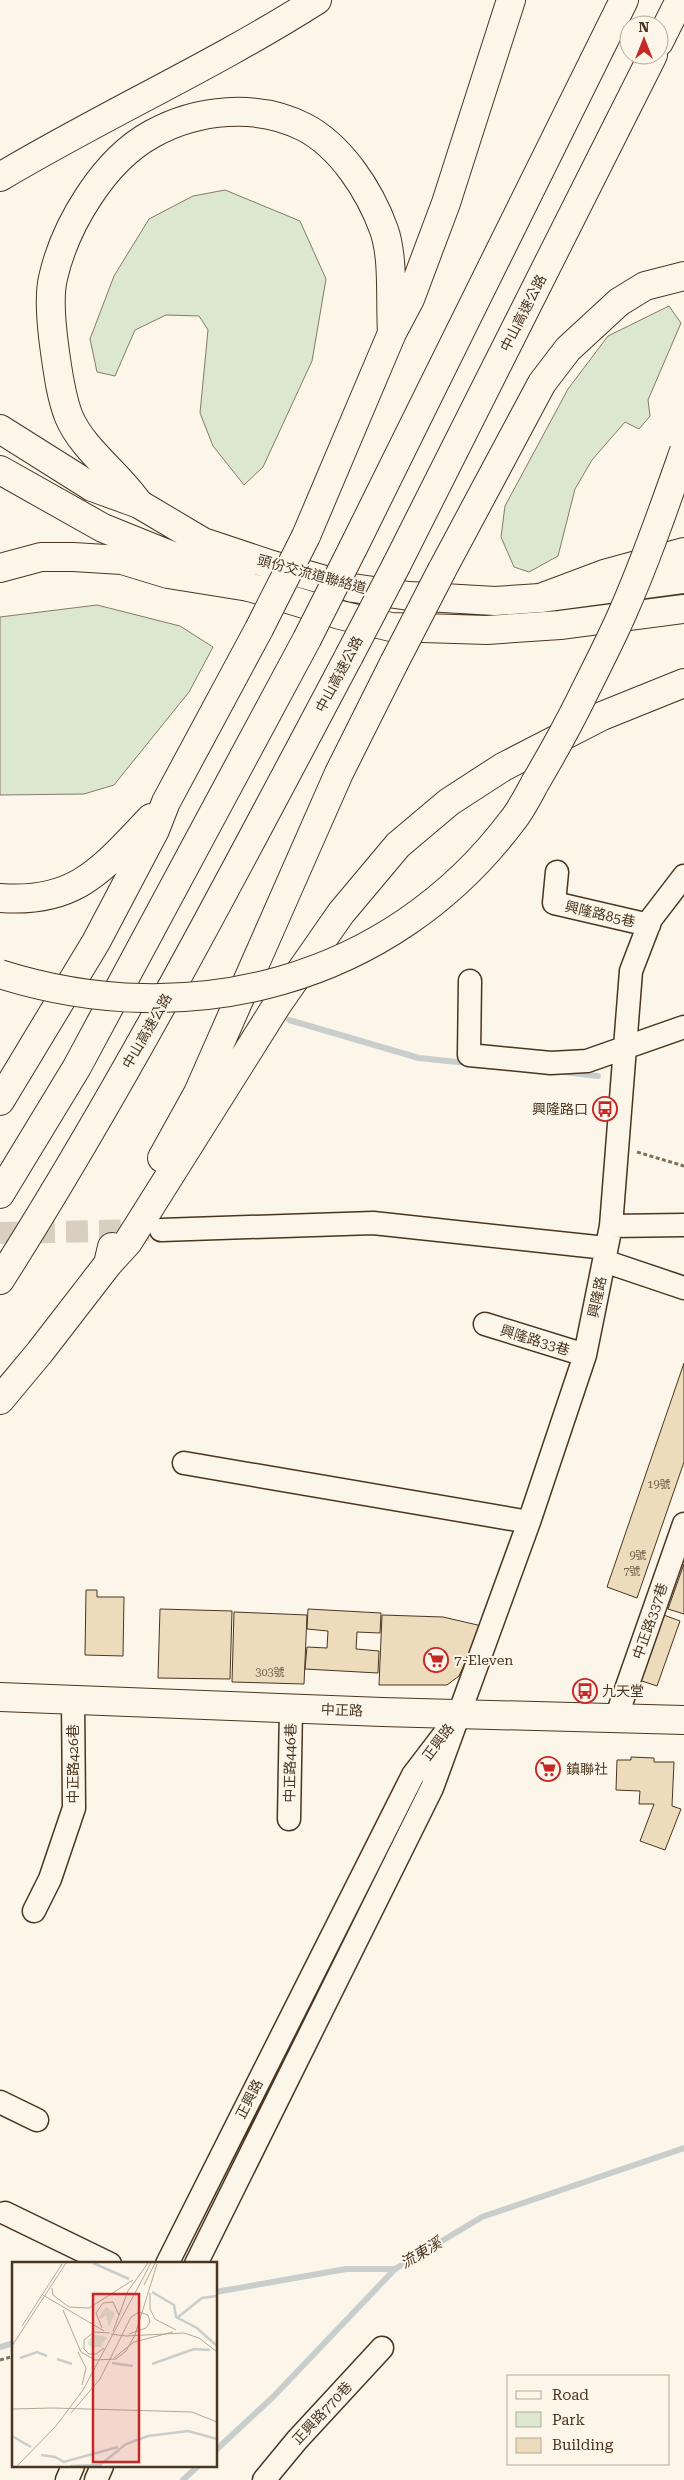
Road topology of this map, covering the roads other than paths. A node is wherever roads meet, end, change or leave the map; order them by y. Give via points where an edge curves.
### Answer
1 (317, 0) edge
2 (511, 0) edge
3 (624, 0) edge
4 (680, 0) edge
5 (669, 22) edge
6 (647, 65) edge
7 (0, 177) edge
8 (684, 276) edge
9 (392, 333) junction
10 (0, 429) edge
11 (684, 451) edge
12 (0, 470) edge
13 (139, 504) junction
14 (684, 552) edge
15 (0, 568) edge
16 (684, 579) edge
17 (249, 587) junction
18 (276, 596) junction
19 (540, 598) junction
20 (684, 609) edge
21 (684, 683) edge
22 (166, 802) junction
23 (557, 872) dead end
24 (684, 876) edge
25 (0, 898) edge
26 (649, 925) junction
27 (0, 974) edge
28 (470, 981) dead end
29 (684, 1027) edge
30 (625, 1048) junction
31 (0, 1101) edge
32 (0, 1194) edge
33 (684, 1225) edge
34 (161, 1230) tunnel mouth
35 (607, 1245) junction
36 (108, 1264) junction
37 (0, 1280) edge
38 (684, 1288) edge
39 (485, 1324) dead end
40 (585, 1355) junction
41 (0, 1400) edge
42 (184, 1463) dead end
43 (530, 1522) junction
44 (684, 1524) edge
45 (0, 1697) edge
46 (73, 1699) junction
47 (291, 1708) junction
48 (461, 1713) junction
49 (616, 1718) junction
50 (684, 1720) edge
51 (290, 1818) dead end
52 (34, 1911) dead end
53 (0, 2102) edge
54 (36, 2120) dead end
55 (5, 2213) dead end
56 (106, 2262) edge
57 (168, 2262) edge
58 (197, 2262) edge
59 (382, 2348) dead end
60 (73, 2468) edge
61 (101, 2468) edge
62 (67, 2480) edge
63 (96, 2480) edge
64 (264, 2480) edge

1 - 7 main road via 264,34 109,115
2 - 9 main road via 446,203 410,299
3 - 32 main road, bridge via 307,639 77,1067
4 - 5 main road
6 - 37 main road, 中山高速公路, bridge via 397,564 190,956
8 - 36 main road, bridge via 645,286 619,302 568,349 542,383 442,570 335,782 198,1093 114,1238
9 - 13 main road via 385,232 370,197 338,152 304,127 271,116 228,111 187,119 151,134 115,163 88,196 69,232 53,279 52,329 59,379 69,418 93,452 127,486
9 - 18 main road, bridge via 306,536
10 - 13 main road, 頭份交流道聯絡道 via 92,487
11 - 27 main road, bridge via 622,614 558,745 514,819 487,853 422,912 342,960 248,990 199,998 138,1000 38,986
12 - 17 main road, 頭份交流道聯絡道 via 103,528
13 - 19 main road, 頭份交流道聯絡道 via 203,542 353,588 410,596 495,601
14 - 19 main road via 604,574
15 - 17 main road via 40,557 112,559 168,574
16 - 19 main road, 頭份交流道聯絡道
17 - 18 main road, 頭份交流道聯絡道
18 - 20 main road, 頭份交流道聯絡道 via 340,615 424,629 487,630 560,625
18 - 22 main road, bridge
21 - 36 main road via 602,716 504,767 449,802 398,845 342,913 282,997 133,1234
22 - 25 main road via 114,858 86,881 52,896
22 - 31 main road via 155,830 96,942
23 - 26 street, 興隆路85巷 via 554,903
24 - 26 street, 興隆路
26 - 30 street, 興隆路 via 631,971
28 - 30 street via 470,1055 587,1061
29 - 30 street
30 - 35 street, 興隆路
33 - 35 street
34 - 35 street via 373,1223
35 - 38 street
35 - 40 street, 興隆路
36 - 41 main road
39 - 40 street, 興隆路33巷
40 - 43 street, 興隆路
42 - 43 street
43 - 48 street, 興隆路
44 - 49 street, 中正路337巷
45 - 46 main road, 中正路
46 - 47 main road, 中正路
46 - 52 street, 中正路426巷 via 74,1808 50,1879
47 - 48 main road, 中正路
47 - 51 street, 中正路446巷
48 - 49 main road, 中正路
48 - 57 street, 正興路 via 412,1775
48 - 58 street, 正興路 via 432,1788
49 - 50 main road, 中正路
53 - 54 street
55 - 56 street
59 - 64 street, 正興路770巷
60 - 62 street
61 - 63 street

